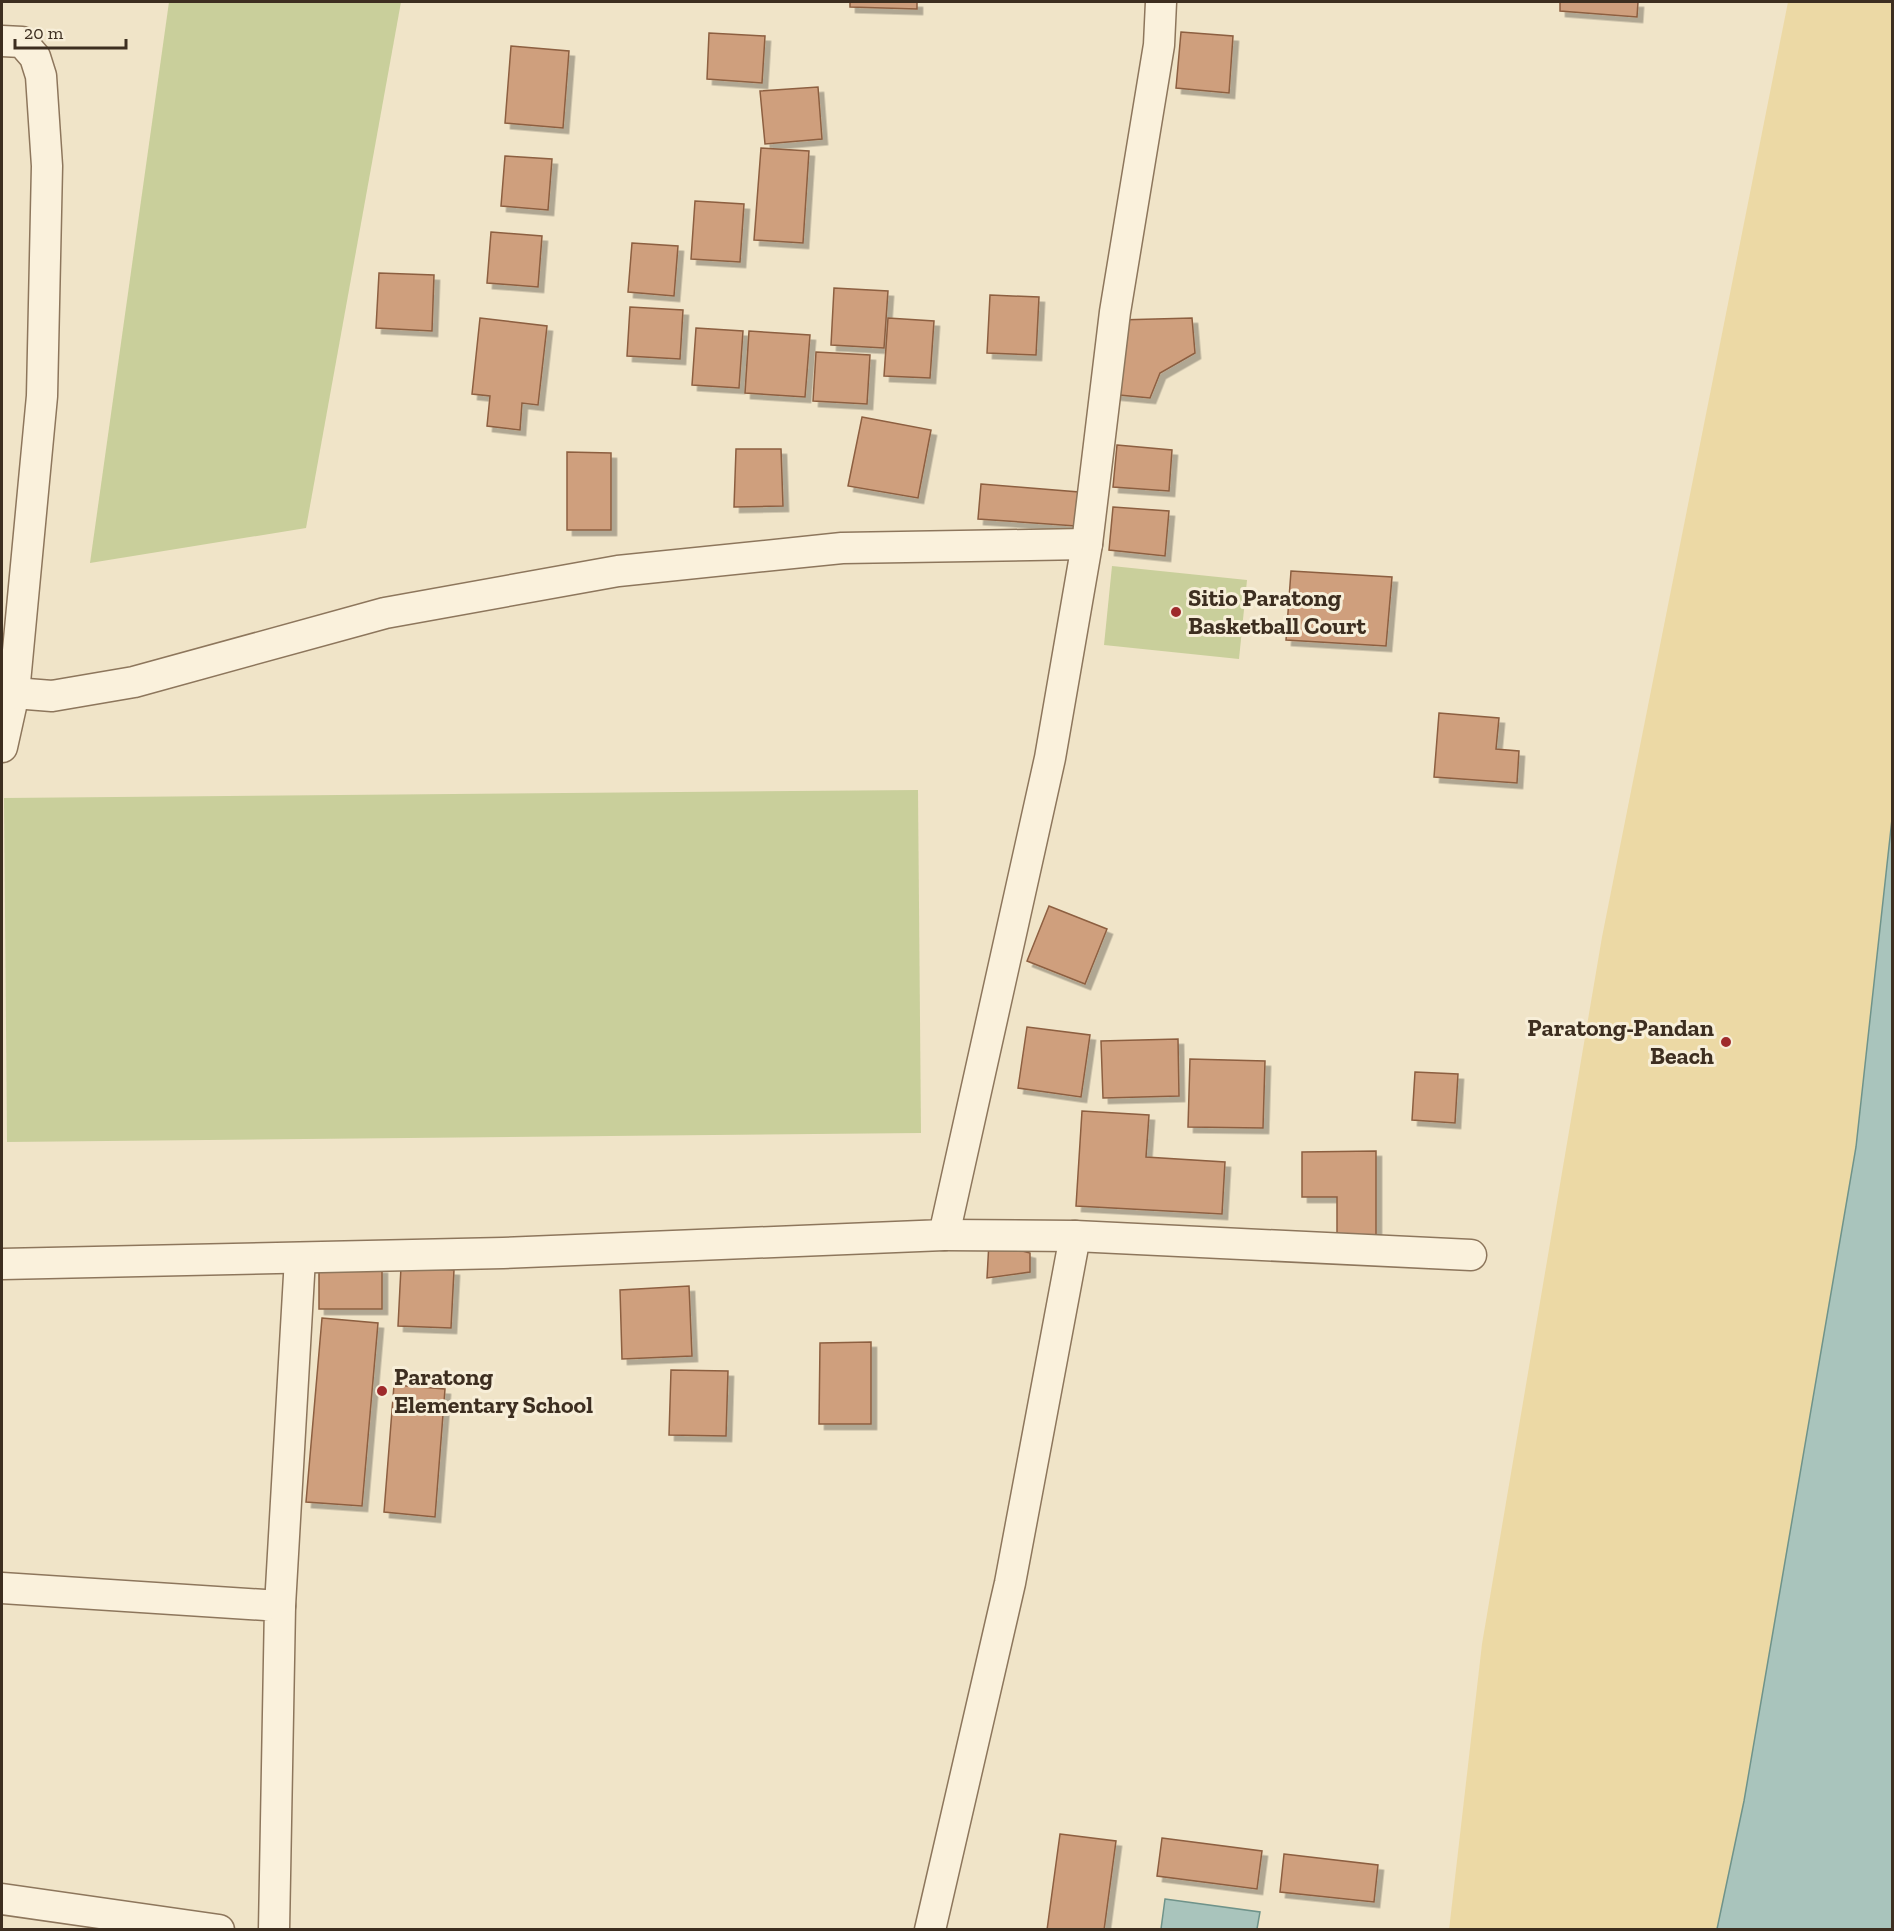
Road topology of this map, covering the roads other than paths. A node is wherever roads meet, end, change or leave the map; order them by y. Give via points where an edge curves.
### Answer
1 (1161, 2) edge
2 (2, 41) edge
3 (1087, 544) junction
4 (14, 693) junction
5 (2, 747) edge
6 (944, 1235) junction
7 (1075, 1236) junction
8 (1471, 1255) dead end
9 (300, 1258) junction
10 (2, 1264) edge
11 (2, 1587) edge
12 (280, 1606) junction
13 (2, 1899) edge
14 (219, 1929) edge
15 (274, 1929) edge
16 (930, 1929) edge

1 - 3 street via 1159,45 1115,312
2 - 4 street via 22,42 35,57 41,76 47,166 42,396
3 - 4 street via 842,548 618,571 385,613 134,682 52,696
3 - 6 street via 1050,758
4 - 5 street
6 - 7 street
6 - 9 street
7 - 8 street
7 - 16 street via 1010,1582
9 - 10 street
9 - 12 street
11 - 12 street
12 - 15 street
13 - 14 street

